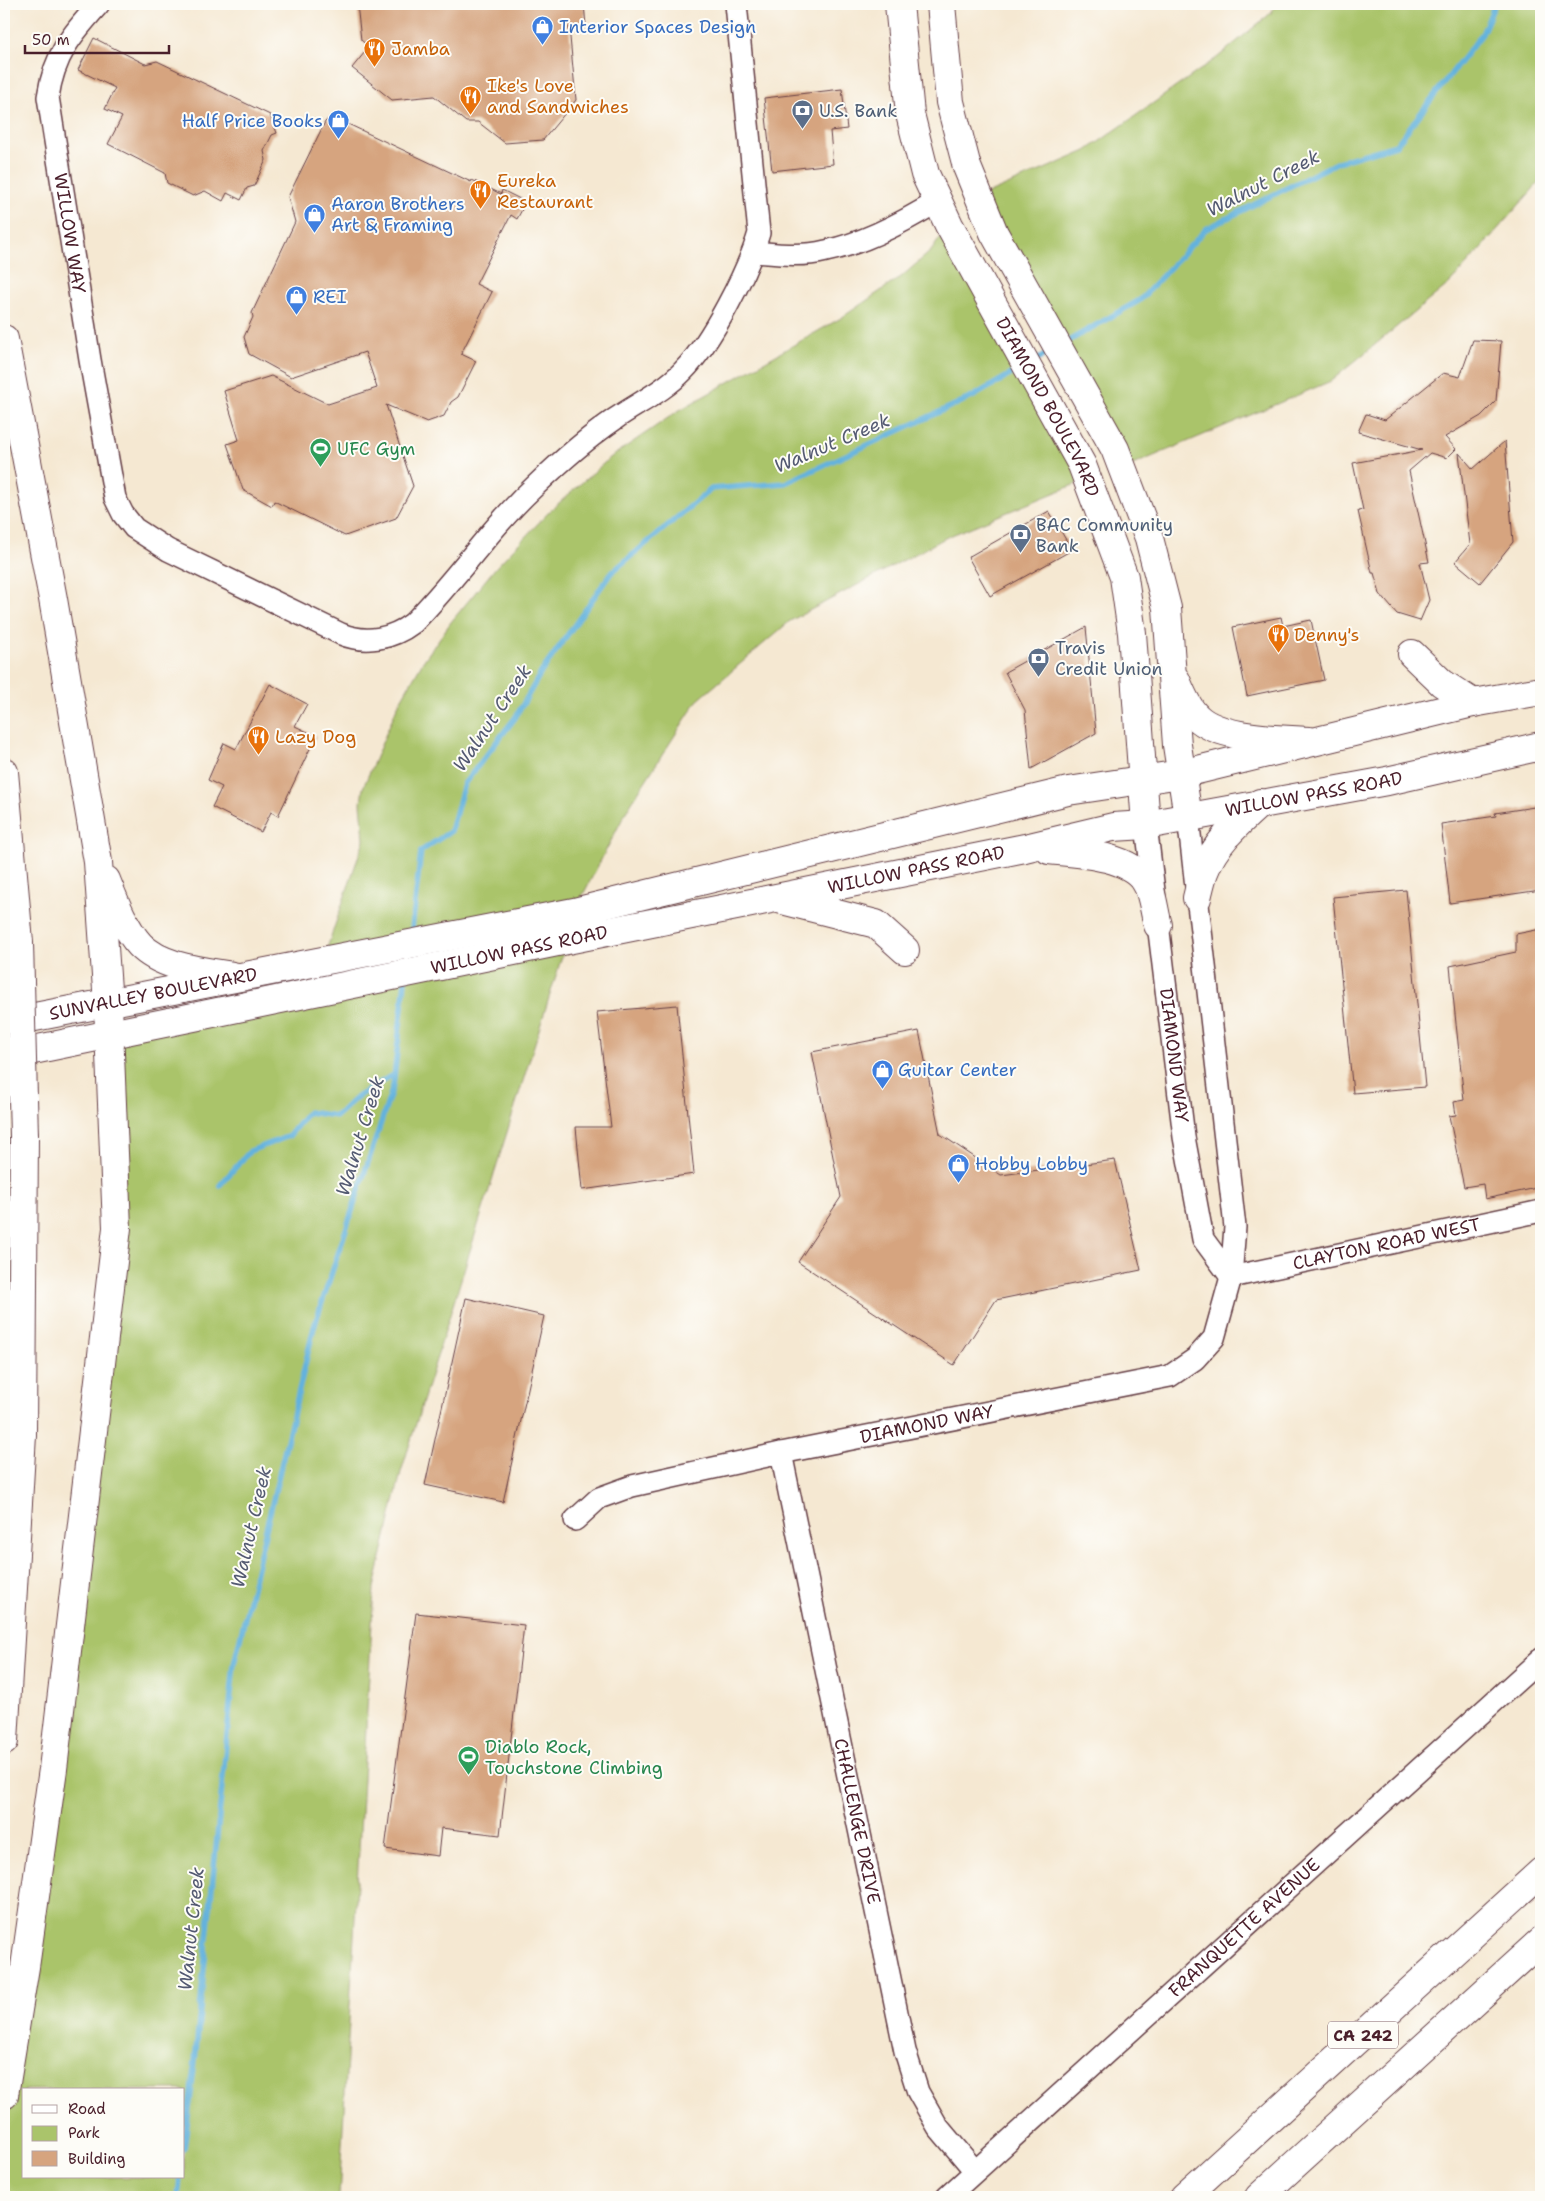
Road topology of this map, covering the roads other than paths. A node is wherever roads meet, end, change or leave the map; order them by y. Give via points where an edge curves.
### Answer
1 (99, 4) edge
2 (736, 4) edge
3 (899, 4) edge
4 (941, 4) edge
5 (938, 201) junction
6 (754, 252) junction
7 (4, 339) edge
8 (1118, 561) junction
9 (1170, 634) junction
10 (1412, 654) dead end
11 (1173, 673) junction
12 (1541, 691) edge
13 (1473, 703) junction
14 (1311, 742) junction
15 (1541, 746) edge
16 (4, 772) edge
17 (1181, 774) junction
18 (1142, 781) junction
19 (1260, 803) junction
20 (1188, 817) junction
21 (1146, 825) junction
22 (1026, 848) junction
23 (98, 862) junction
24 (776, 898) junction
25 (1198, 898) junction
26 (1158, 925) junction
27 (905, 950) dead end
28 (304, 966) joint
29 (238, 977) junction
30 (292, 997) joint
31 (108, 1004) junction
32 (4, 1023) edge
33 (110, 1034) junction
34 (4, 1056) edge
35 (1541, 1211) edge
36 (1231, 1277) junction
37 (781, 1453) junction
38 (575, 1520) dead end
39 (1541, 1659) edge
40 (4, 1741) edge
41 (1541, 1872) edge
42 (1541, 1941) edge
43 (4, 2095) edge
44 (975, 2171) junction
45 (947, 2197) edge
46 (1184, 2197) edge
47 (1260, 2197) edge

1 - 6 street, WILLOW WAY via 75,31 58,58 48,97 115,498 134,528 168,550 347,637 370,640 403,631 424,612 499,522 547,474 591,437 683,371 711,334
2 - 6 street, WILLOW WAY via 759,233
3 - 5 main road, DIAMOND BOULEVARD via 910,114 925,174
4 - 9 main road, DIAMOND BOULEVARD via 950,102 967,167 994,233 1115,449 1149,538 1168,608
5 - 6 street via 907,220 826,251 786,255
5 - 8 main road, DIAMOND BOULEVARD via 1082,465
7 - 23 main road
8 - 9 main road via 1131,564 1139,571 1156,624
8 - 18 main road, DIAMOND BOULEVARD via 1124,577 1132,633
9 - 11 main road, DIAMOND BOULEVARD
10 - 13 main road via 1442,683
11 - 14 main road via 1197,718 1216,730
11 - 17 main road, DIAMOND BOULEVARD
12 - 13 main road, WILLOW PASS ROAD
13 - 14 main road, WILLOW PASS ROAD
14 - 17 main road, WILLOW PASS ROAD
15 - 19 main road, WILLOW PASS ROAD via 1387,781
16 - 40 main road, bridge via 18,943 24,1136 22,1435
17 - 18 main road, WILLOW PASS ROAD
17 - 20 main road, DIAMOND BOULEVARD
18 - 21 main road, DIAMOND BOULEVARD
18 - 28 main road, WILLOW PASS ROAD via 1068,791 574,912
19 - 20 main road, WILLOW PASS ROAD
19 - 25 main road via 1234,826 1218,848 1204,871
20 - 21 main road, WILLOW PASS ROAD
20 - 25 street, DIAMOND WAY
21 - 22 main road, WILLOW PASS ROAD via 1113,827
21 - 26 street, DIAMOND WAY
22 - 24 main road, WILLOW PASS ROAD
22 - 26 main road via 1088,854 1137,871 1146,882
23 - 29 main road via 119,912 140,945 163,961
23 - 31 main road
24 - 27 main road via 876,924
24 - 30 main road, WILLOW PASS ROAD
25 - 36 street, DIAMOND WAY via 1235,1227
26 - 36 street, DIAMOND WAY via 1184,1138 1203,1239
28 - 29 main road, SUNVALLEY BOULEVARD
29 - 31 main road, SUNVALLEY BOULEVARD
30 - 33 main road, SUNVALLEY BOULEVARD
31 - 32 main road, SUNVALLEY BOULEVARD
31 - 33 main road
33 - 34 main road, SUNVALLEY BOULEVARD
33 - 43 main road via 117,1228 114,1266 53,1769
35 - 36 street, CLAYTON ROAD WEST
36 - 37 street, DIAMOND WAY via 1214,1338 1195,1359 1170,1376
37 - 38 street, DIAMOND WAY via 632,1486 599,1498
37 - 44 street, CHALLENGE DRIVE via 905,2051 918,2092 934,2120
39 - 44 street, FRANQUETTE AVENUE
41 - 46 main road, CA 242
42 - 47 main road, CA 242
44 - 45 street, FRANQUETTE AVENUE

